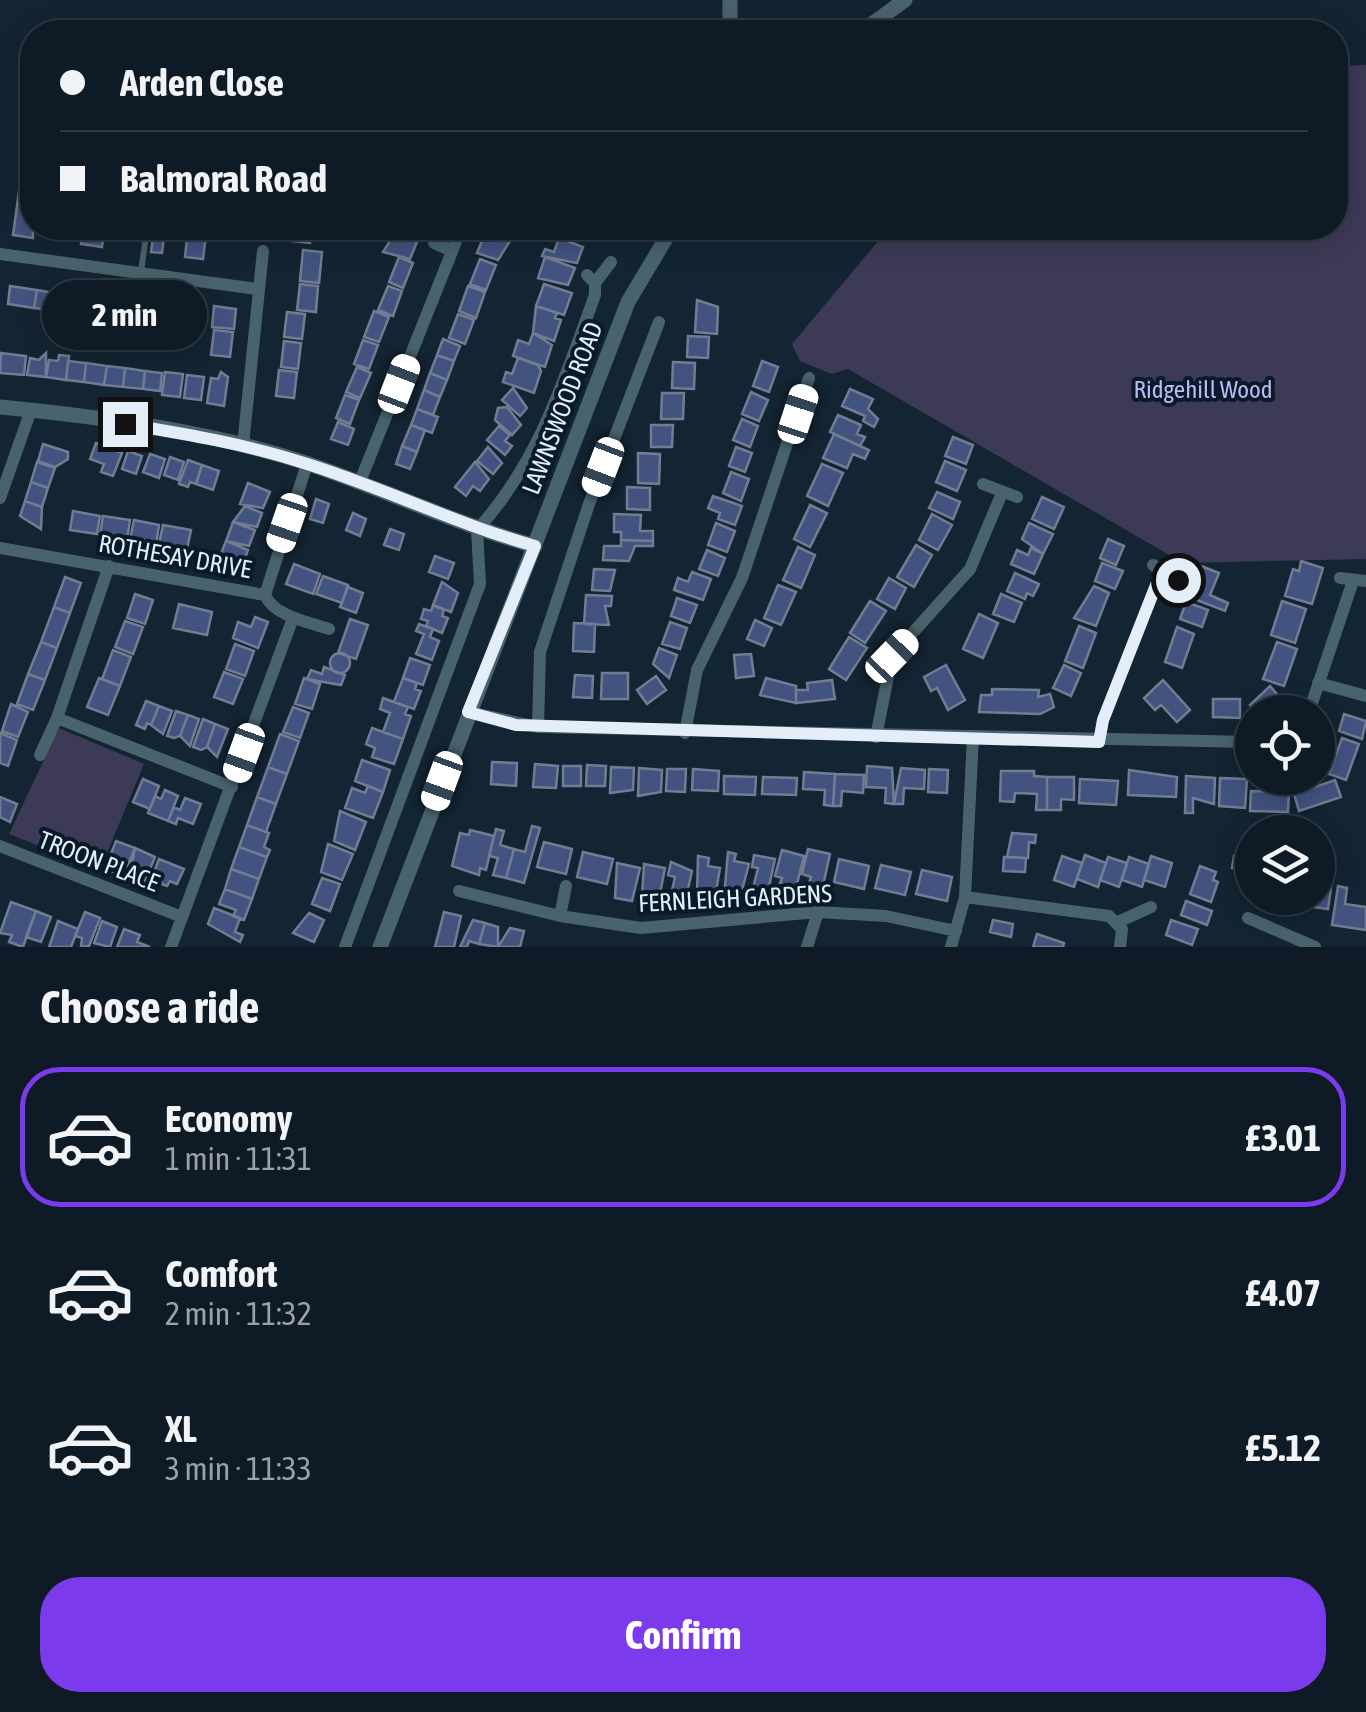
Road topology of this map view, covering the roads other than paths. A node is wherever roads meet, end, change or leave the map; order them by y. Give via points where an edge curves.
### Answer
1 (905, 0) edge
2 (878, 20) edge
3 (145, 240) edge
4 (456, 240) edge
5 (665, 240) edge
6 (434, 244) dead end
7 (263, 251) dead end
8 (452, 251) junction
9 (0, 254) edge
10 (611, 262) dead end
11 (141, 273) junction
12 (256, 288) junction
13 (659, 322) dead end
14 (810, 377) dead end
15 (0, 408) edge
16 (31, 410) junction
17 (243, 445) junction
18 (307, 464) junction
19 (360, 484) junction
20 (983, 484) dead end
21 (1002, 493) junction
22 (1017, 497) dead end
23 (0, 498) edge
24 (478, 530) junction
25 (535, 546) junction
26 (0, 548) edge
27 (110, 566) junction
28 (1178, 580) dead end
29 (1353, 580) edge
30 (265, 594) junction
31 (294, 618) junction
32 (329, 629) dead end
33 (1318, 683) junction
34 (1314, 695) edge
35 (1366, 696) edge
36 (468, 712) junction
37 (57, 718) junction
38 (538, 727) junction
39 (685, 732) junction
40 (972, 736) junction
41 (876, 737) junction
42 (1099, 742) junction
43 (1235, 742) edge
44 (40, 755) dead end
45 (232, 787) junction
46 (0, 846) edge
47 (566, 886) dead end
48 (459, 890) dead end
49 (966, 897) junction
50 (1151, 907) dead end
51 (818, 912) junction
52 (560, 916) junction
53 (182, 917) junction
54 (1248, 918) dead end
55 (1118, 922) junction
56 (956, 931) junction
57 (171, 947) edge
58 (345, 947) edge
59 (380, 947) edge
60 (807, 947) edge
61 (951, 947) edge
62 (1120, 947) edge
63 (1315, 947) edge

1 - 2 street
3 - 11 lane
4 - 8 street
5 - 25 street, LAWNSWOOD ROAD via 628,302
6 - 8 street
7 - 12 street
8 - 19 street
9 - 11 street
10 - 24 street via 591,279 595,295 552,413 510,494
11 - 12 street
12 - 17 street
13 - 38 street via 540,652
14 - 39 street via 742,578 704,650
15 - 16 street
16 - 17 street
16 - 23 street
17 - 18 street
18 - 19 street
18 - 30 street, ROTHESAY DRIVE
19 - 24 street
20 - 21 street
21 - 22 street
21 - 41 street via 970,569 892,656
24 - 25 street
24 - 58 street via 480,584
25 - 36 street, LAWNSWOOD ROAD
26 - 27 street, ROTHESAY DRIVE
27 - 30 street, ROTHESAY DRIVE
27 - 37 street
28 - 42 street via 1157,568
29 - 33 street
30 - 31 street via 268,603
31 - 32 street
31 - 45 street, TROON PLACE
33 - 34 street
33 - 35 street
36 - 38 street
36 - 59 street, LAWNSWOOD ROAD
37 - 44 street
37 - 45 street
38 - 39 street
39 - 41 street
40 - 41 street
40 - 42 street
40 - 49 street
42 - 43 street
45 - 53 street, TROON PLACE
46 - 53 street, TROON PLACE
47 - 52 street
48 - 52 street, FERNLEIGH GARDENS
49 - 55 street
49 - 56 street
50 - 55 street
51 - 52 street, FERNLEIGH GARDENS via 641,928
51 - 56 street, FERNLEIGH GARDENS via 886,916
51 - 60 street
53 - 57 street, TROON PLACE
54 - 63 street
55 - 62 street
56 - 61 street

